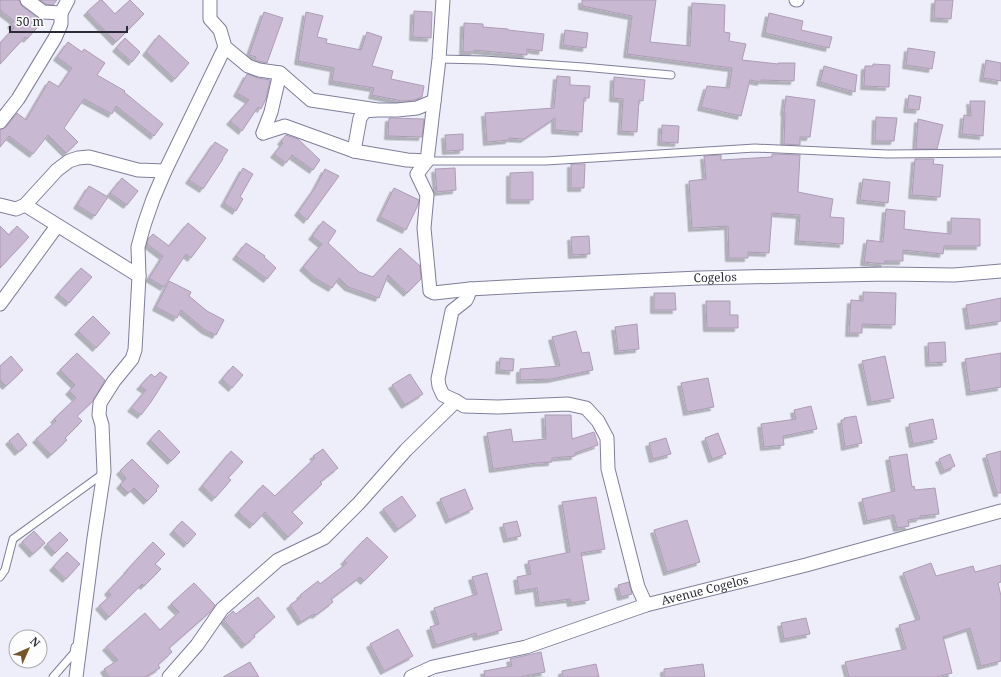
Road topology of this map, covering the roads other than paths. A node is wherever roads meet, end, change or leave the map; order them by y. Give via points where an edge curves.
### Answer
1 (26, 0) edge
2 (68, 0) edge
3 (210, 0) edge
4 (443, 0) edge
5 (61, 12) junction
6 (225, 47) junction
7 (439, 59) junction
8 (280, 73) junction
9 (671, 76) dead end
10 (434, 101) junction
11 (377, 110) junction
12 (0, 122) edge
13 (354, 151) junction
14 (1001, 153) edge
15 (427, 161) junction
16 (165, 171) junction
17 (0, 205) edge
18 (25, 205) junction
19 (57, 226) junction
20 (1001, 271) edge
21 (139, 276) junction
22 (470, 289) junction
23 (0, 304) edge
24 (456, 401) junction
25 (104, 472) junction
26 (1001, 511) edge
27 (0, 577) edge
28 (646, 605) junction
29 (83, 618) junction
30 (53, 677) edge
31 (76, 677) edge
32 (169, 677) edge
33 (411, 677) edge

1 - 5 street via 43,12
2 - 5 street
3 - 6 street via 210,19 220,30
4 - 7 street
5 - 12 street via 61,24 55,38 18,99
6 - 8 street via 248,66
6 - 16 street
7 - 9 lane via 583,67
7 - 10 street
8 - 11 street via 310,100
8 - 13 street via 263,133 285,126
10 - 11 street via 417,108
10 - 15 street
11 - 13 street via 365,111 360,118
13 - 15 street via 401,160
14 - 15 lane via 887,154 756,148 546,161
15 - 22 street, Cogelos via 417,174 427,195 424,228 430,291 434,293
16 - 18 street via 138,170 89,157 78,158 57,170
16 - 21 street via 138,247
17 - 18 street via 16,209
18 - 19 street
19 - 21 street
19 - 23 street
20 - 22 street, Cogelos via 954,275 699,278
21 - 25 street via 135,350 132,359 100,403
22 - 24 street via 467,298 452,311 438,379 443,395
24 - 28 street via 471,407 568,404 586,408 598,421 607,438 608,469 638,587
24 - 32 street via 406,450 324,538 278,560 222,609 197,645
25 - 27 lane via 13,539 5,570
25 - 29 street
26 - 28 street, Avenue Cogelos
28 - 33 street, Avenue Cogelos via 526,647 433,667
29 - 30 lane via 74,653
29 - 31 street

